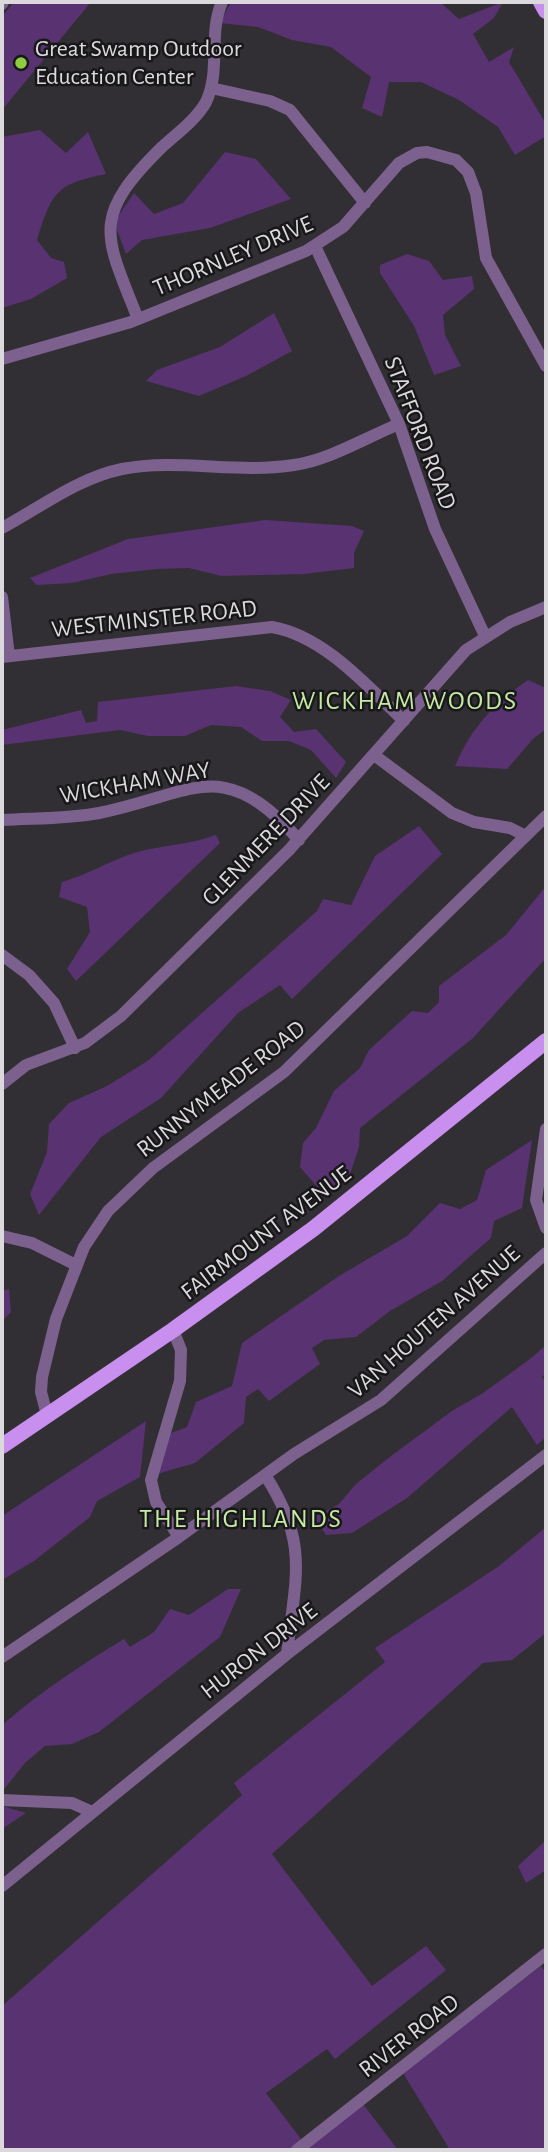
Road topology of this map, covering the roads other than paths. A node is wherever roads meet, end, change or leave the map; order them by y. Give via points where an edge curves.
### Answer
1 (222, 2) edge
2 (541, 2) edge
3 (546, 11) edge
4 (211, 88) junction
5 (365, 203) junction
6 (315, 246) junction
7 (138, 319) junction
8 (2, 359) edge
9 (546, 366) edge
10 (399, 424) junction
11 (2, 528) edge
12 (2, 597) edge
13 (546, 607) edge
14 (485, 636) junction
15 (6, 656) edge
16 (404, 721) junction
17 (374, 755) junction
18 (546, 816) edge
19 (2, 820) edge
20 (526, 836) junction
21 (299, 840) junction
22 (2, 955) edge
23 (546, 1041) edge
24 (75, 1048) junction
25 (2, 1084) edge
26 (546, 1129) edge
27 (546, 1228) edge
28 (2, 1236) edge
29 (546, 1253) edge
30 (76, 1265) junction
31 (173, 1331) junction
32 (47, 1415) junction
33 (2, 1446) edge
34 (546, 1455) edge
35 (265, 1475) junction
36 (179, 1537) junction
37 (287, 1654) junction
38 (2, 1657) edge
39 (2, 1800) edge
40 (92, 1812) junction
41 (2, 1886) edge
42 (546, 1954) edge
43 (297, 2150) edge

1 - 4 street via 213,31
2 - 3 main road
4 - 5 street via 290,110
4 - 7 street via 194,118 122,192 111,211 110,247
5 - 6 street, THORNLEY DRIVE via 343,227
5 - 9 street, THORNLEY DRIVE via 392,168 416,153 438,152 463,165 476,193 486,258
6 - 7 street, THORNLEY DRIVE
6 - 10 street, STAFFORD ROAD
7 - 8 street, THORNLEY DRIVE
10 - 11 street via 293,465 124,468 83,482
10 - 14 street, STAFFORD ROAD via 431,519
12 - 15 street
13 - 14 street, GLENMERE DRIVE
14 - 16 street, GLENMERE DRIVE via 466,650
15 - 16 street, WESTMINSTER ROAD via 272,627 318,645
16 - 17 street, GLENMERE DRIVE
17 - 20 street via 452,813
17 - 21 street, GLENMERE DRIVE
18 - 20 street, RUNNYMEADE ROAD
19 - 21 street, WICKHAM WAY via 101,813 212,786 253,796
20 - 30 street, RUNNYMEADE ROAD via 284,1072 118,1199
21 - 24 street, GLENMERE DRIVE via 121,1016
22 - 24 street via 29,975 54,1003
23 - 31 main road, FAIRMOUNT AVENUE via 313,1229
24 - 25 street, GLENMERE DRIVE via 26,1065
26 - 27 street via 536,1200
28 - 30 street via 32,1243
29 - 35 street, VAN HOUTEN AVENUE via 395,1389
30 - 32 street, RUNNYMEADE ROAD via 42,1377
31 - 32 main road, FAIRMOUNT AVENUE
31 - 36 street via 181,1350 180,1381 151,1479 156,1502
32 - 33 main road, FAIRMOUNT AVENUE
34 - 37 street, HURON DRIVE
35 - 36 street, VAN HOUTEN AVENUE
35 - 37 street via 285,1507 296,1543
36 - 38 street, VAN HOUTEN AVENUE
37 - 40 street, HURON DRIVE
39 - 40 street via 72,1803
40 - 41 street, HURON DRIVE
42 - 43 street, RIVER ROAD

